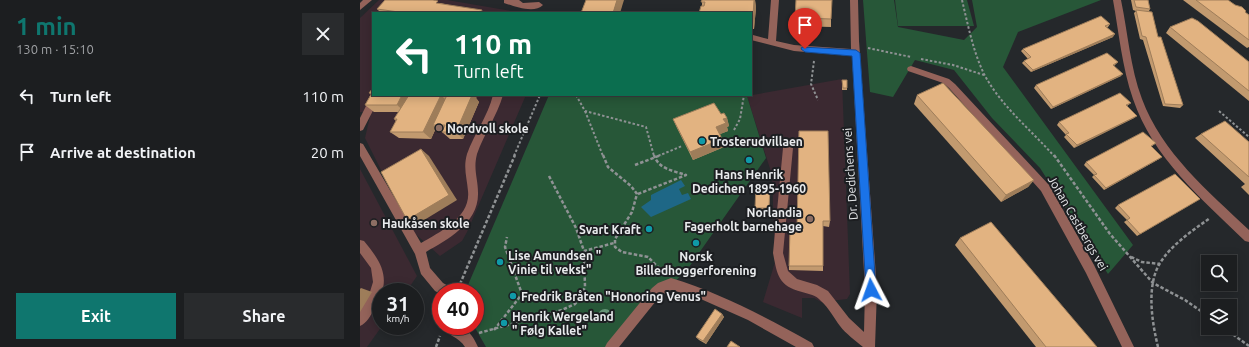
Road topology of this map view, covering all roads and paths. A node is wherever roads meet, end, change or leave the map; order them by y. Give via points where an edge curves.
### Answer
1 (368, 0) edge
2 (502, 0) edge
3 (508, 0) edge
4 (775, 0) edge
5 (854, 0) edge
6 (962, 0) edge
7 (1117, 0) edge
8 (539, 5) dead end
9 (360, 8) edge
10 (527, 10) edge
11 (753, 38) dead end
12 (772, 42) junction
13 (816, 51) junction
14 (856, 53) junction
15 (911, 68) dead end
16 (376, 96) edge
17 (498, 96) edge
18 (540, 96) edge
19 (577, 96) edge
20 (744, 96) edge
21 (818, 100) dead end
22 (585, 111) junction
23 (1219, 111) dead end
24 (360, 127) edge
25 (734, 130) dead end
26 (1249, 137) edge
27 (682, 146) edge
28 (360, 147) edge
29 (788, 148) dead end
30 (653, 158) junction
31 (635, 165) dead end
32 (549, 176) dead end
33 (637, 194) junction
34 (1221, 210) junction
35 (507, 237) dead end
36 (1249, 237) edge
37 (614, 243) junction
38 (360, 244) edge
39 (419, 250) junction
40 (584, 251) junction
41 (1128, 256) junction
42 (1160, 264) junction
43 (436, 283) edge
44 (460, 283) edge
45 (1153, 283) junction
46 (671, 284) junction
47 (1201, 311) edge
48 (360, 320) edge
49 (494, 331) junction
50 (1234, 335) edge
51 (465, 336) joint
52 (869, 345) edge
53 (1249, 346) edge
54 (472, 347) edge
55 (611, 347) edge
56 (808, 347) edge
57 (1128, 347) edge
58 (1158, 347) edge

1 - 9 street
2 - 3 street
3 - 10 street
4 - 12 street
5 - 14 street, Dr. Dedichens vei
6 - 41 path via 976,55 985,76 1014,115 1054,155
7 - 34 street via 1137,99 1150,127 1180,169
8 - 10 street
11 - 12 street
12 - 13 street
13 - 14 street
13 - 21 path via 811,84
14 - 52 street, Dr. Dedichens vei via 871,290
15 - 57 street, Johan Castbergs vei via 946,81 952,86 1037,178 1070,231
16 - 24 street
17 - 39 street via 470,163 473,199 469,208 452,230
18 - 44 path
19 - 22 path
20 - 25 path via 740,117
22 - 30 path via 646,127
22 - 33 path via 608,167 614,175 633,187
23 - 26 path
27 - 30 path
28 - 39 street
29 - 52 street via 778,253 781,266 786,278 795,285 821,292 842,320
30 - 31 path
30 - 33 path via 656,163 670,170 686,174
32 - 40 path via 576,228
33 - 37 path via 632,211 618,230
34 - 36 street
34 - 42 path via 1181,239
35 - 49 path via 505,247 522,294
37 - 40 path
37 - 46 path via 621,251 648,257 660,268
38 - 48 street via 376,264 380,277 378,291
39 - 43 street via 425,270
40 - 49 path via 584,291 578,301 555,313 536,316
41 - 42 path via 1142,262
41 - 45 path
42 - 45 path
45 - 47 path
45 - 58 path via 1153,320
46 - 55 street via 656,292
46 - 56 street via 695,291 752,316
49 - 51 path
50 - 53 path
51 - 54 street

